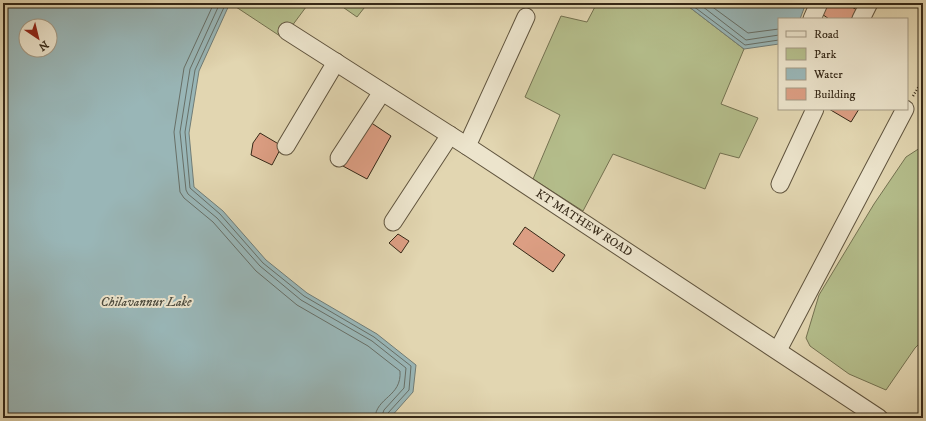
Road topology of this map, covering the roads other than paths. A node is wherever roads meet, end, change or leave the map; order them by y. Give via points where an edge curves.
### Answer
1 (819, 3) edge
2 (869, 3) edge
3 (526, 17) dead end
4 (812, 18) edge
5 (862, 18) edge
6 (288, 31) dead end
7 (336, 62) junction
8 (382, 92) junction
9 (815, 110) edge
10 (905, 110) edge
11 (450, 135) junction
12 (286, 146) dead end
13 (468, 146) junction
14 (339, 158) dead end
15 (780, 184) dead end
16 (393, 222) dead end
17 (778, 350) junction
18 (880, 418) edge

1 - 4 street
2 - 5 street
3 - 13 street
6 - 7 street, KT MATHEW ROAD
7 - 8 street, KT MATHEW ROAD
7 - 12 street
8 - 11 street, KT MATHEW ROAD
8 - 14 street
9 - 15 street
10 - 17 street
11 - 13 street, KT MATHEW ROAD
11 - 16 street
13 - 17 street, KT MATHEW ROAD
17 - 18 street, KT MATHEW ROAD

